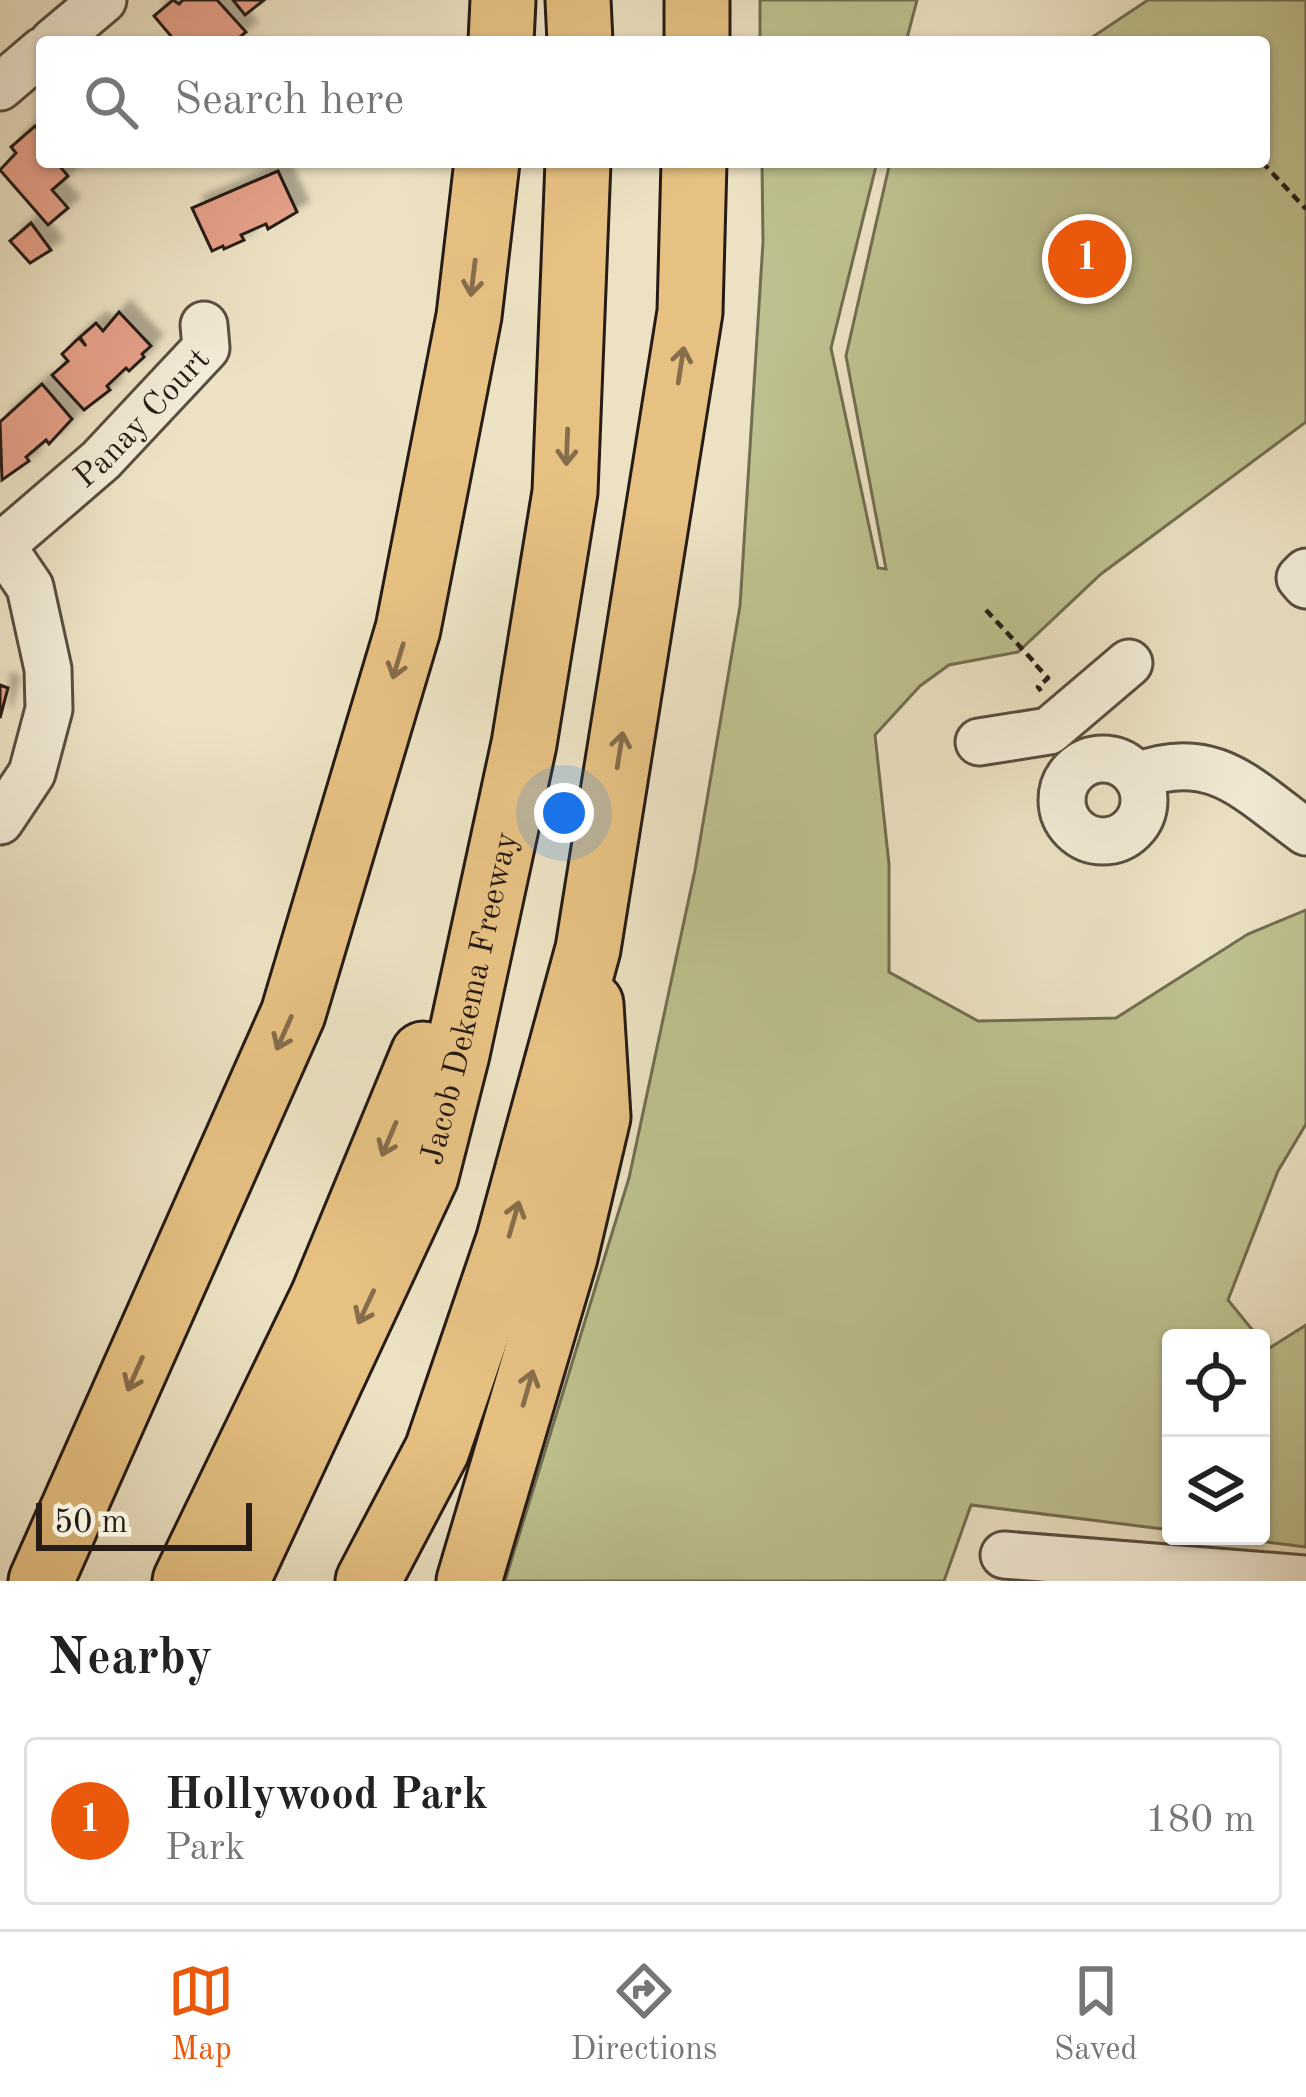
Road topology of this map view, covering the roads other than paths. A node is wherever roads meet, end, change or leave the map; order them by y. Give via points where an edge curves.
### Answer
1 (103, 0) edge
2 (503, 0) edge
3 (578, 0) edge
4 (698, 0) edge
5 (60, 36) edge
6 (501, 36) edge
7 (580, 36) edge
8 (698, 36) edge
9 (36, 56) edge
10 (0, 87) edge
11 (487, 168) edge
12 (578, 168) edge
13 (694, 168) edge
14 (204, 325) dead end
15 (1, 546) edge
16 (1306, 572) edge
17 (1306, 585) edge
18 (1129, 663) dead end
19 (1049, 731) junction
20 (979, 742) dead end
21 (1078, 767) junction
22 (1137, 776) junction
23 (0, 820) edge
24 (1306, 832) edge
25 (496, 874) junction
26 (588, 949) junction
27 (437, 1450) junction
28 (1004, 1556) dead end
29 (1306, 1580) edge
30 (41, 1581) edge
31 (185, 1581) edge
32 (237, 1581) edge
33 (368, 1581) edge
34 (392, 1581) edge
35 (469, 1581) edge

1 - 5 street
2 - 6 highway
3 - 7 highway
4 - 8 highway
9 - 10 street
11 -> 30 highway via 469,316 407,629 293,1014
12 -> 25 highway, Jacob Dekema Freeway via 565,492
26 -> 13 highway via 690,311
14 - 15 street, Panay Court via 206,348 101,460
15 - 23 street via 30,587 49,709 32,773
16 - 17 street
18 - 19 street
19 - 20 street
19 - 21 street
21 - 22 street via 1103,758
21 - 22 street via 1064,788 1064,814 1094,840 1133,829 1145,803
22 - 24 street via 1168,764 1199,765 1227,775
25 -> 31 highway via 323,1296
25 -> 32 highway, Jacob Dekema Freeway via 426,1176
27 -> 26 highway via 508,1242
35 -> 26 highway via 598,1117
27 - 33 highway
27 - 34 highway
28 - 29 street

